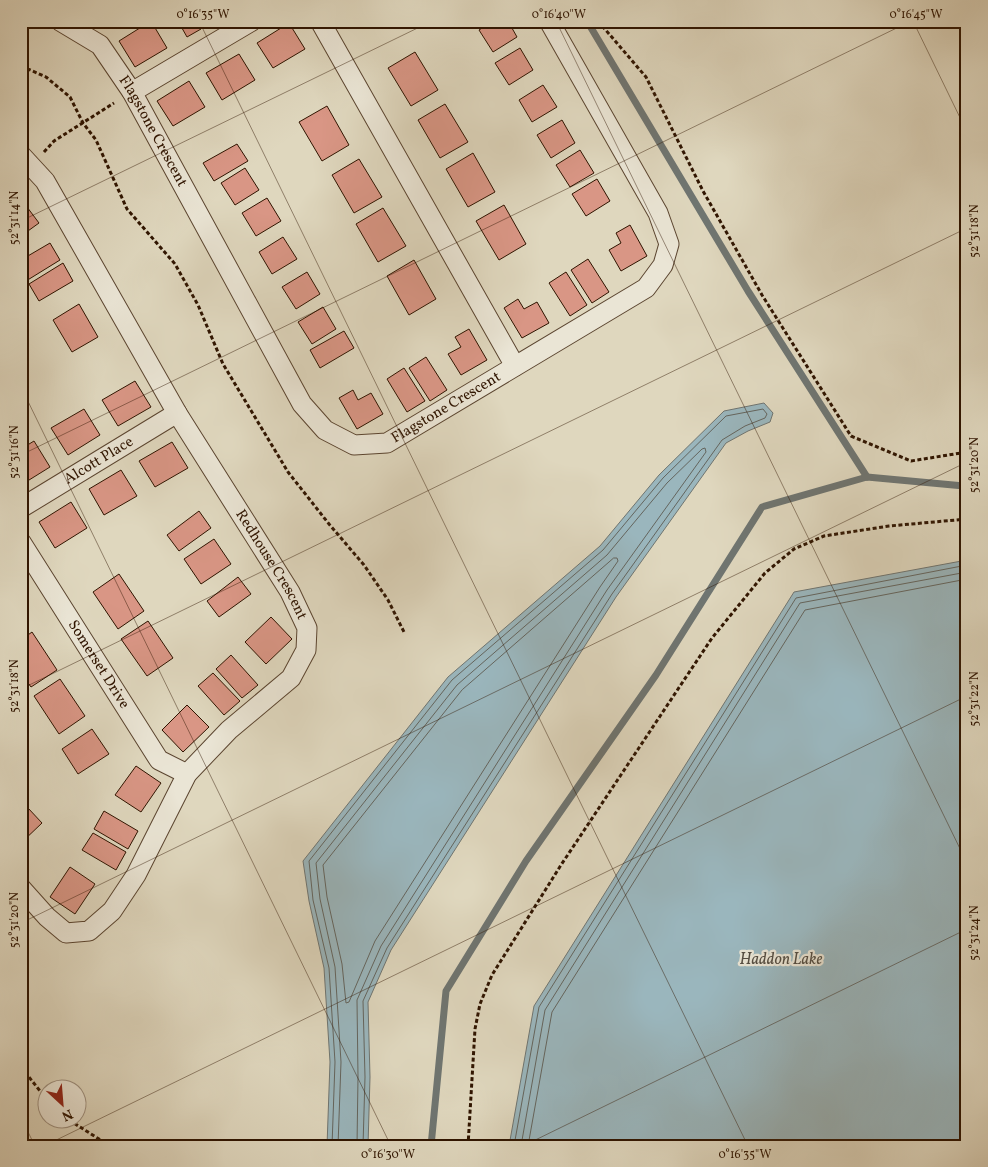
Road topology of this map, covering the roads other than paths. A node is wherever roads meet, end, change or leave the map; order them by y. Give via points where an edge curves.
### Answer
1 (60, 21) edge
2 (252, 21) edge
3 (320, 21) edge
4 (549, 21) edge
5 (132, 92) junction
6 (26, 160) edge
7 (515, 366) junction
8 (177, 413) junction
9 (21, 508) edge
10 (21, 542) edge
11 (187, 774) junction
12 (21, 888) edge

1 - 5 street, Flagstone Crescent via 100,45
2 - 5 street
3 - 7 street
4 - 7 street, Flagstone Crescent via 658,213 669,244 663,265 646,288
5 - 7 street, Flagstone Crescent via 302,404 325,430 354,445 387,443
6 - 8 street, Redhouse Crescent via 45,181
8 - 9 street, Alcott Place
8 - 11 street, Redhouse Crescent via 290,592 308,628 306,650 291,678 229,730
10 - 11 street, Somerset Drive via 159,760
11 - 12 street, Redhouse Crescent via 136,874 112,911 89,931 66,933

